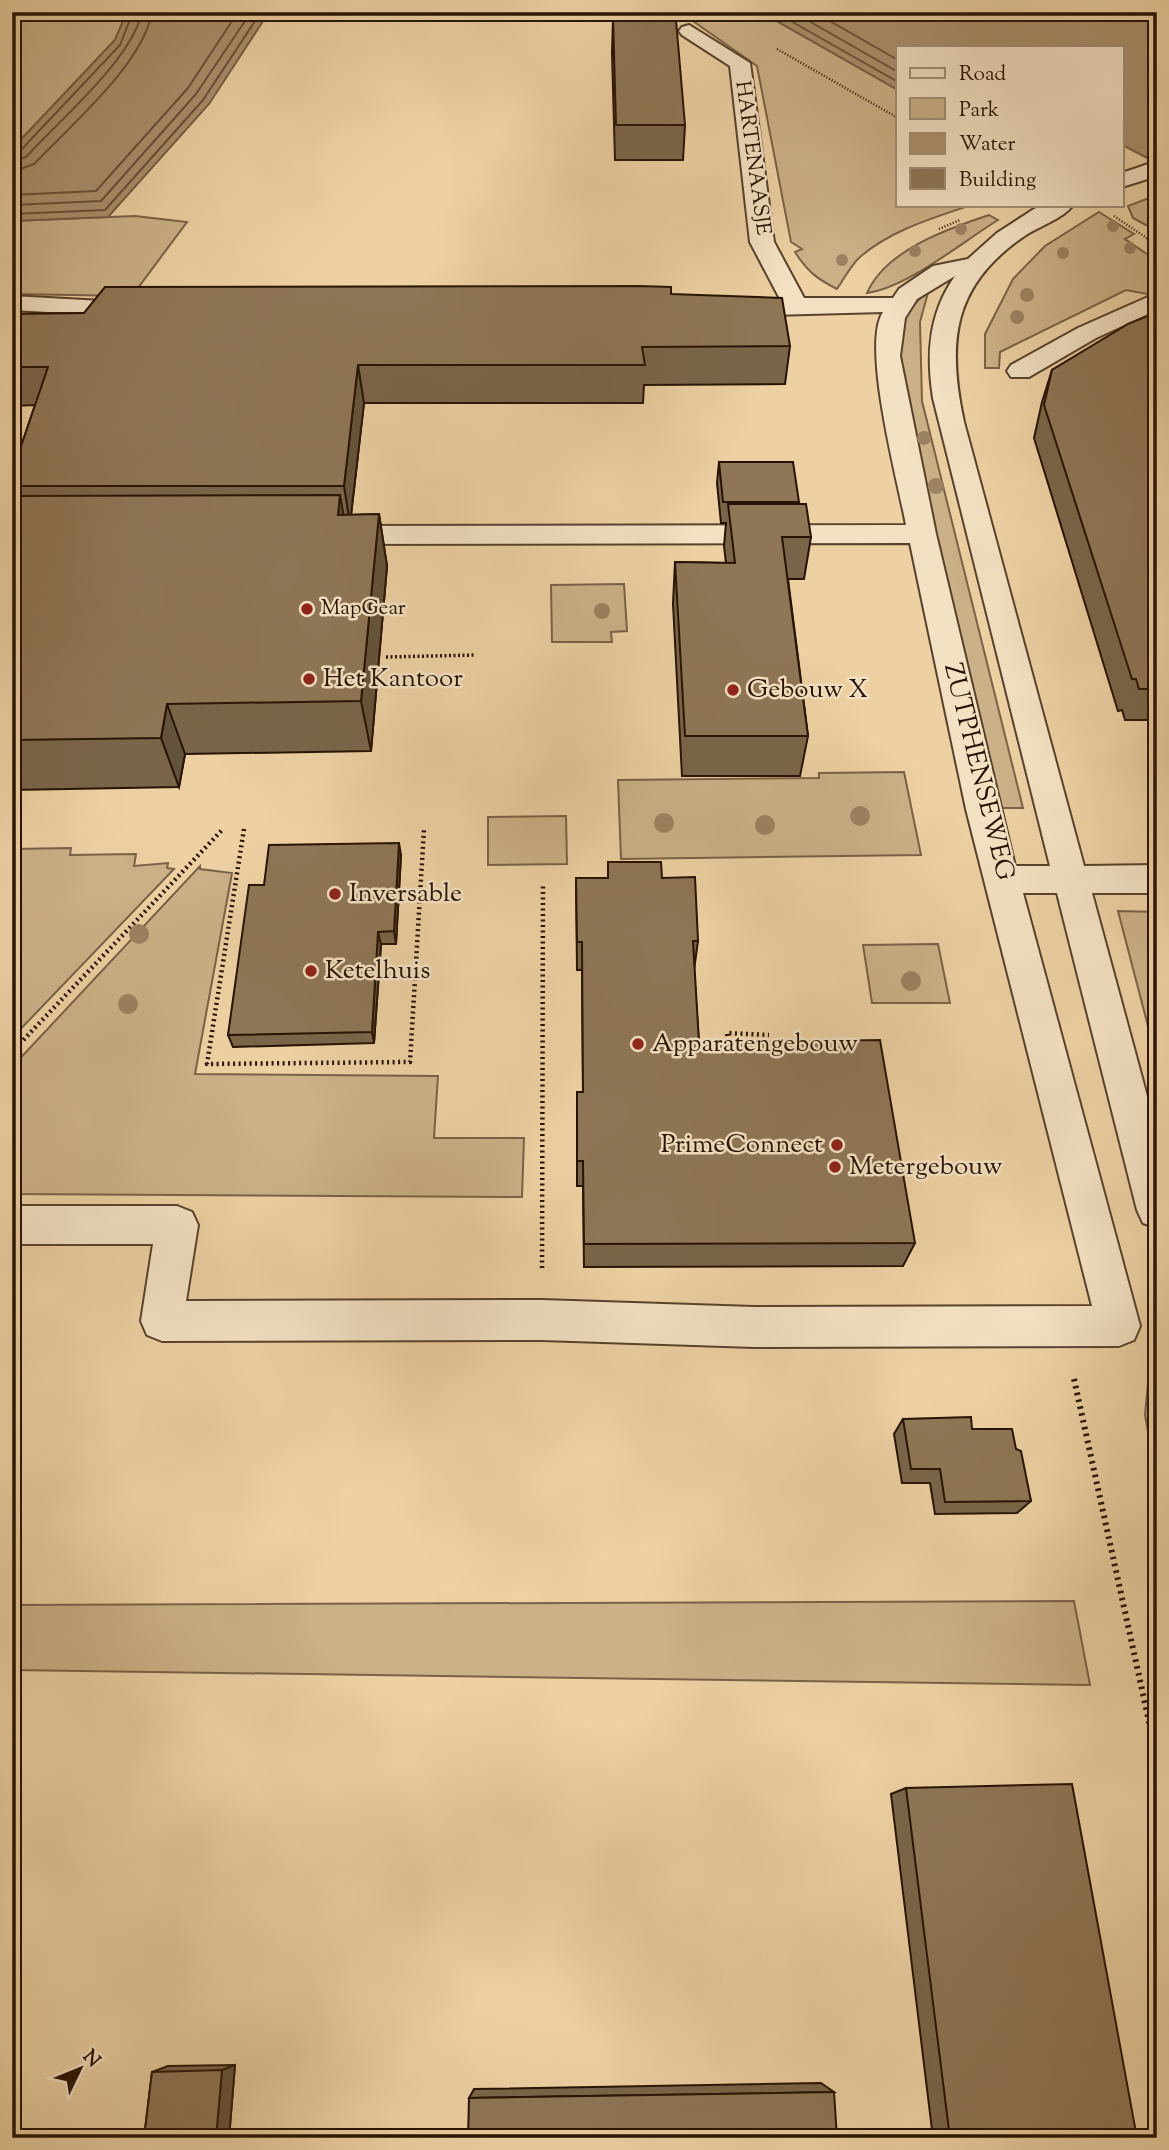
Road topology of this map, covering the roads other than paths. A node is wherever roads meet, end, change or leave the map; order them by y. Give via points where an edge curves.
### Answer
1 (689, 31) dead end
2 (1157, 167) edge
3 (1124, 179) edge
4 (1059, 206) edge
5 (977, 265) junction
6 (1157, 300) edge
7 (12, 303) edge
8 (796, 304) junction
9 (898, 305) junction
10 (160, 310) edge
11 (712, 310) edge
12 (1020, 371) dead end
13 (922, 534) junction
14 (306, 535) edge
15 (1157, 879) edge
16 (1003, 880) junction
17 (1071, 880) junction
18 (1157, 1210) edge
19 (12, 1224) edge

1 - 8 street, HARTENAASJE via 740,63 762,242
2 - 3 street
4 - 5 street via 1012,233
5 - 9 street via 942,271 918,285
5 - 17 street via 945,324 945,393
6 - 12 street
7 - 10 street
8 - 9 street
8 - 11 street
9 - 13 street, ZUTPHENSEWEG via 888,332 887,356
13 - 14 street
13 - 16 street, ZUTPHENSEWEG
15 - 17 street
16 - 17 street
16 - 19 street, ZUTPHENSEWEG via 1119,1325 754,1327 541,1320 162,1321 177,1226
17 - 18 street

